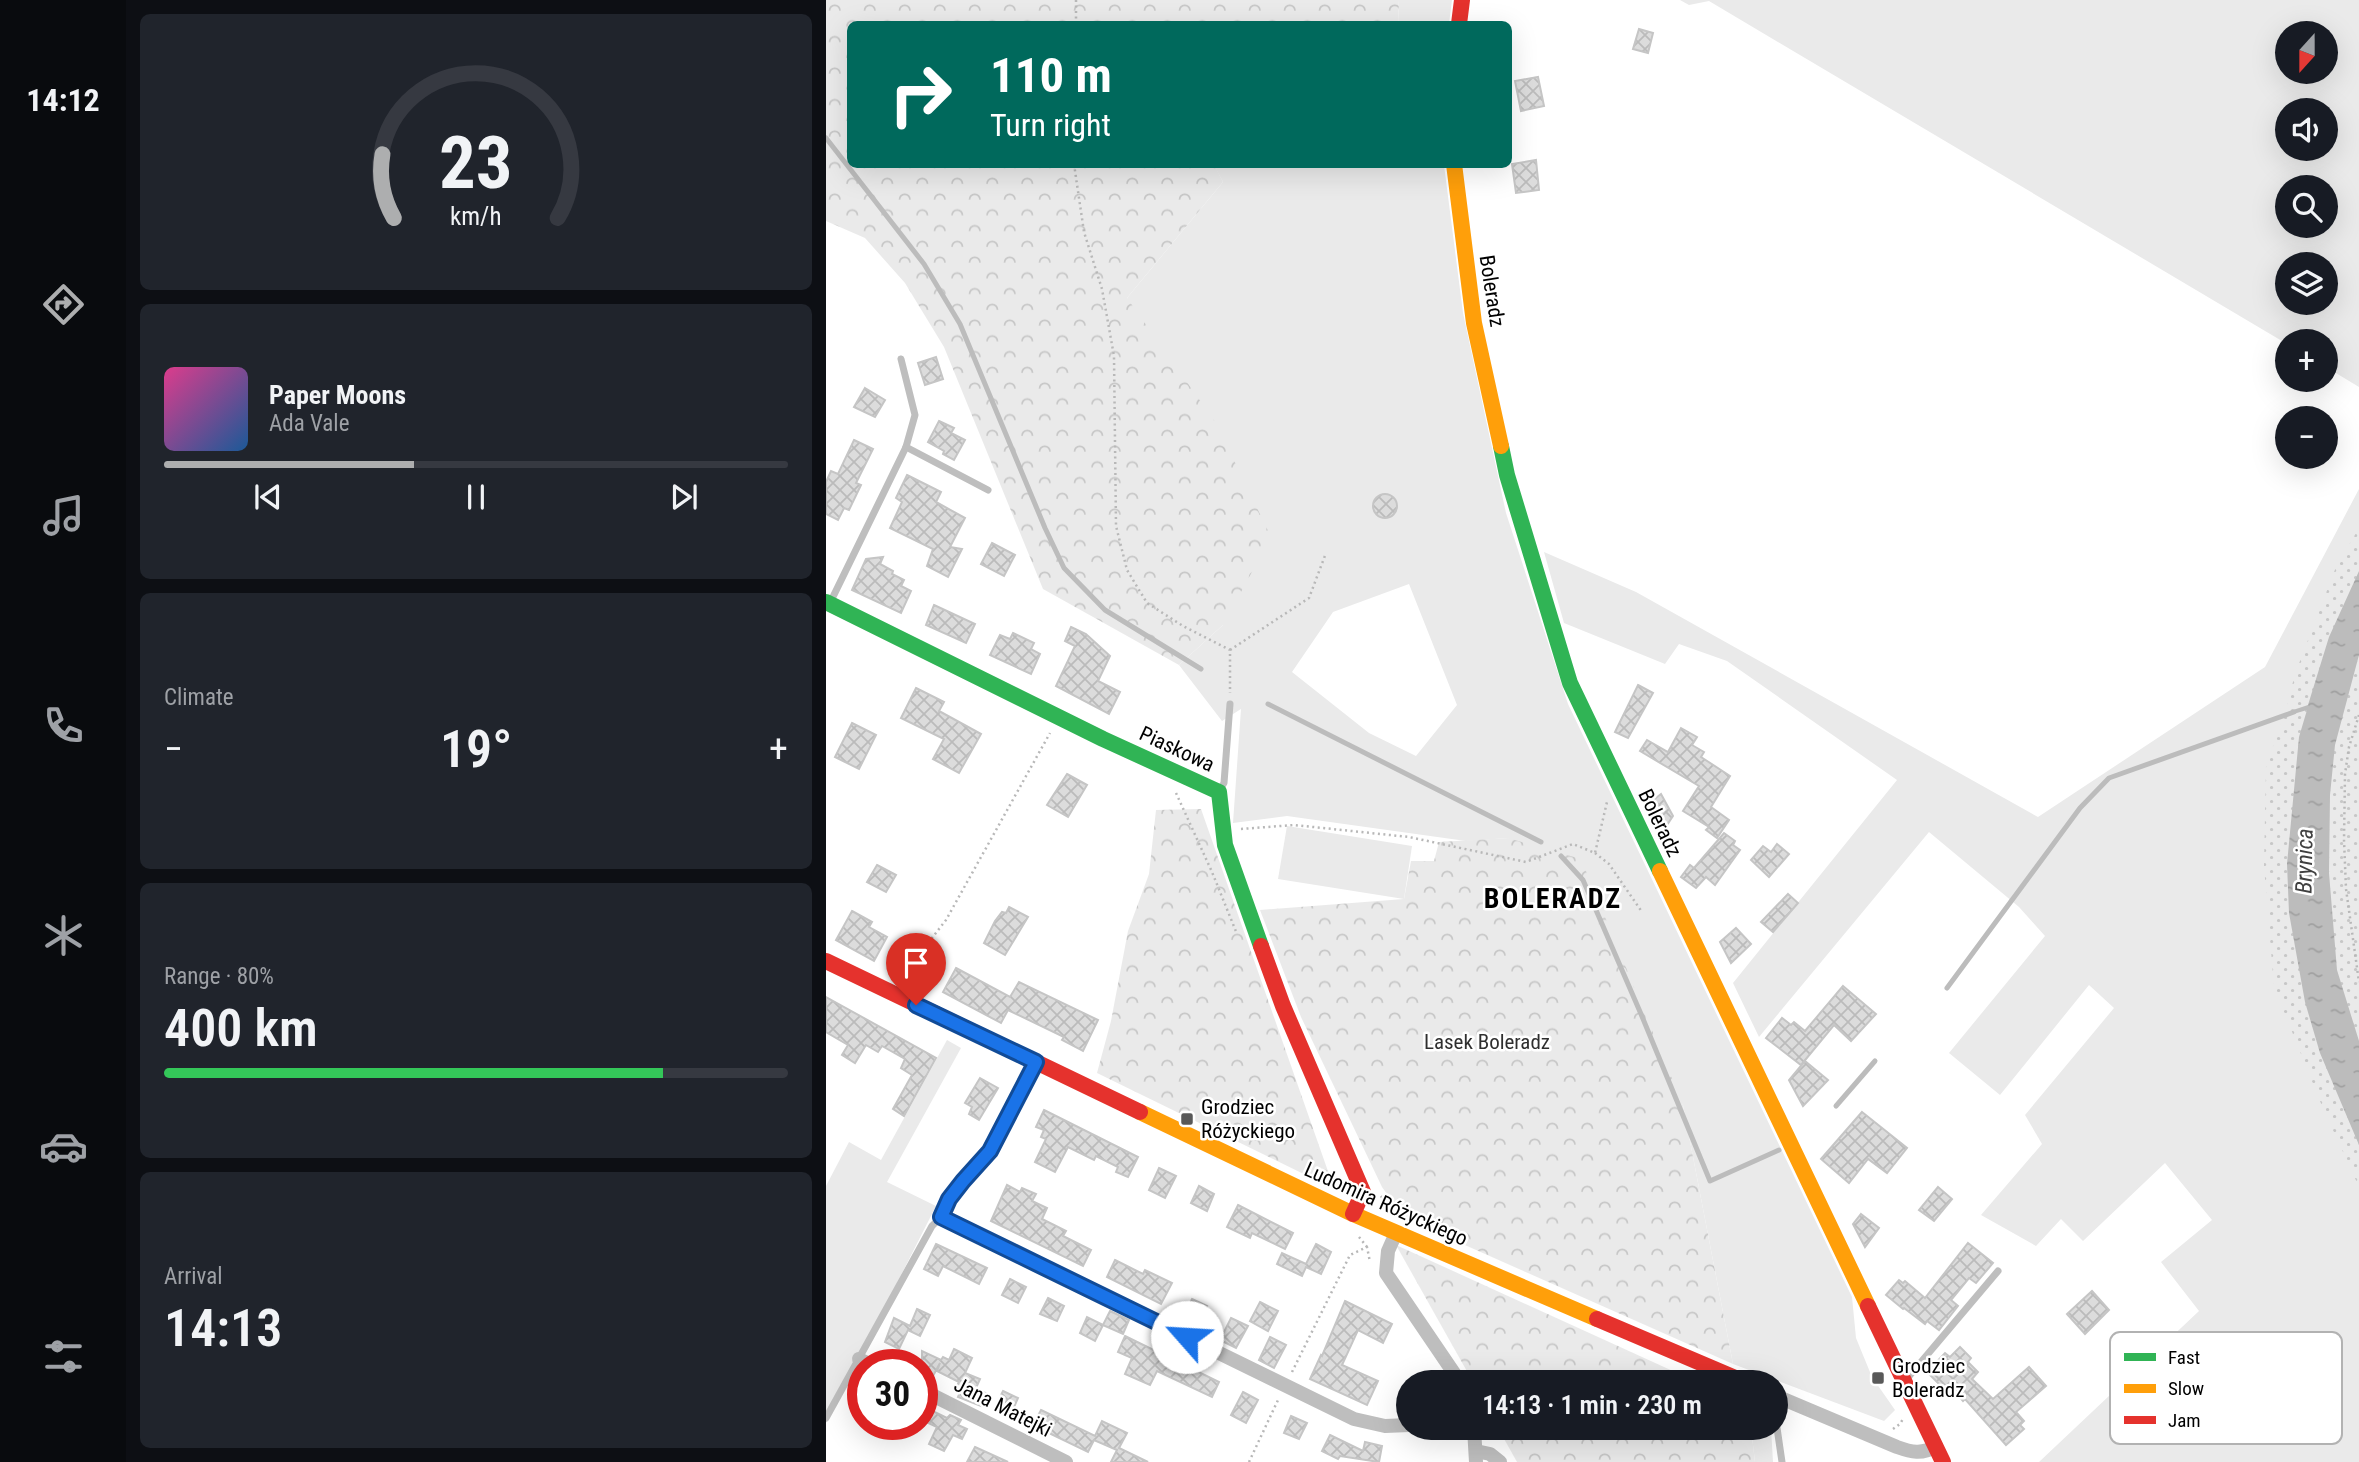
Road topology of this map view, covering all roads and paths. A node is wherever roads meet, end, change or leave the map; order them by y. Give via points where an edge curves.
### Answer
1 (1076, 0) edge
2 (1462, 0) edge
3 (1076, 21) edge
4 (1460, 21) edge
5 (1075, 168) edge
6 (1455, 168) edge
7 (901, 359) dead end
8 (906, 447) junction
9 (988, 490) dead end
10 (1326, 553) dead end
11 (828, 603) edge
12 (1230, 650) junction
13 (1230, 704) joint
14 (2359, 715) edge
15 (1059, 716) junction
16 (1620, 788) junction
17 (1219, 792) junction
18 (1223, 831) junction
19 (1595, 853) junction
20 (1642, 912) dead end
21 (826, 961) edge
22 (2359, 982) edge
23 (894, 995) junction
24 (1036, 1062) junction
25 (1353, 1214) junction
26 (941, 1217) junction
27 (1396, 1233) junction
28 (1350, 1255) dead end
29 (1998, 1271) dead end
30 (871, 1349) edge
31 (1452, 1370) edge
32 (1717, 1370) edge
33 (1293, 1371) dead end
34 (847, 1379) edge
35 (1905, 1381) junction
36 (1285, 1385) junction
37 (938, 1398) edge
38 (1788, 1400) edge
39 (1905, 1416) dead end
40 (826, 1418) edge
41 (1396, 1426) edge
42 (1883, 1429) dead end
43 (1779, 1440) edge
44 (1936, 1446) junction
45 (1476, 1456) edge
46 (1066, 1462) edge
47 (1249, 1462) edge
48 (1500, 1462) edge
49 (1782, 1462) edge
50 (1943, 1462) edge

1 - 3 path
2 - 4 street
5 - 12 path via 1084,232 1102,289 1114,356 1115,526 1127,570 1147,603
6 - 16 street, Boleradz via 1474,323 1507,475 1570,683
7 - 8 lane via 915,415
8 - 9 lane
8 - 11 lane
10 - 12 path via 1309,598
11 - 15 street, Piaskowa
12 - 13 path
13 - 17 lane via 1224,783
14 - 22 path via 2344,774 2346,889
15 - 17 street, Piaskowa
15 - 23 path via 946,920
16 - 19 path via 1609,793
16 - 35 street, Boleradz
17 - 18 street, Piaskowa
18 - 19 path via 1294,825 1366,832 1451,844 1526,862 1573,844
18 - 25 street, Piaskowa via 1283,1006 1363,1192
19 - 20 path via 1609,864
21 - 23 street, Ludomira Różyckiego
23 - 24 street, Ludomira Różyckiego
24 - 25 street, Ludomira Różyckiego
24 - 26 lane via 990,1151 949,1199
25 - 27 street, Ludomira Różyckiego
26 - 30 lane via 932,1226
26 - 36 street
27 - 31 street via 1386,1273
27 - 32 street, Ludomira Różyckiego
28 - 33 path
29 - 35 lane
34 - 40 lane
35 - 44 street, Boleradz
36 - 41 street via 1354,1419
36 - 47 path
37 - 46 street, Jana Matejki
38 - 44 street via 1905,1450 1928,1451
39 - 42 path via 1894,1429
43 - 49 lane
44 - 50 street, Boleradz
45 - 48 street via 1490,1454

